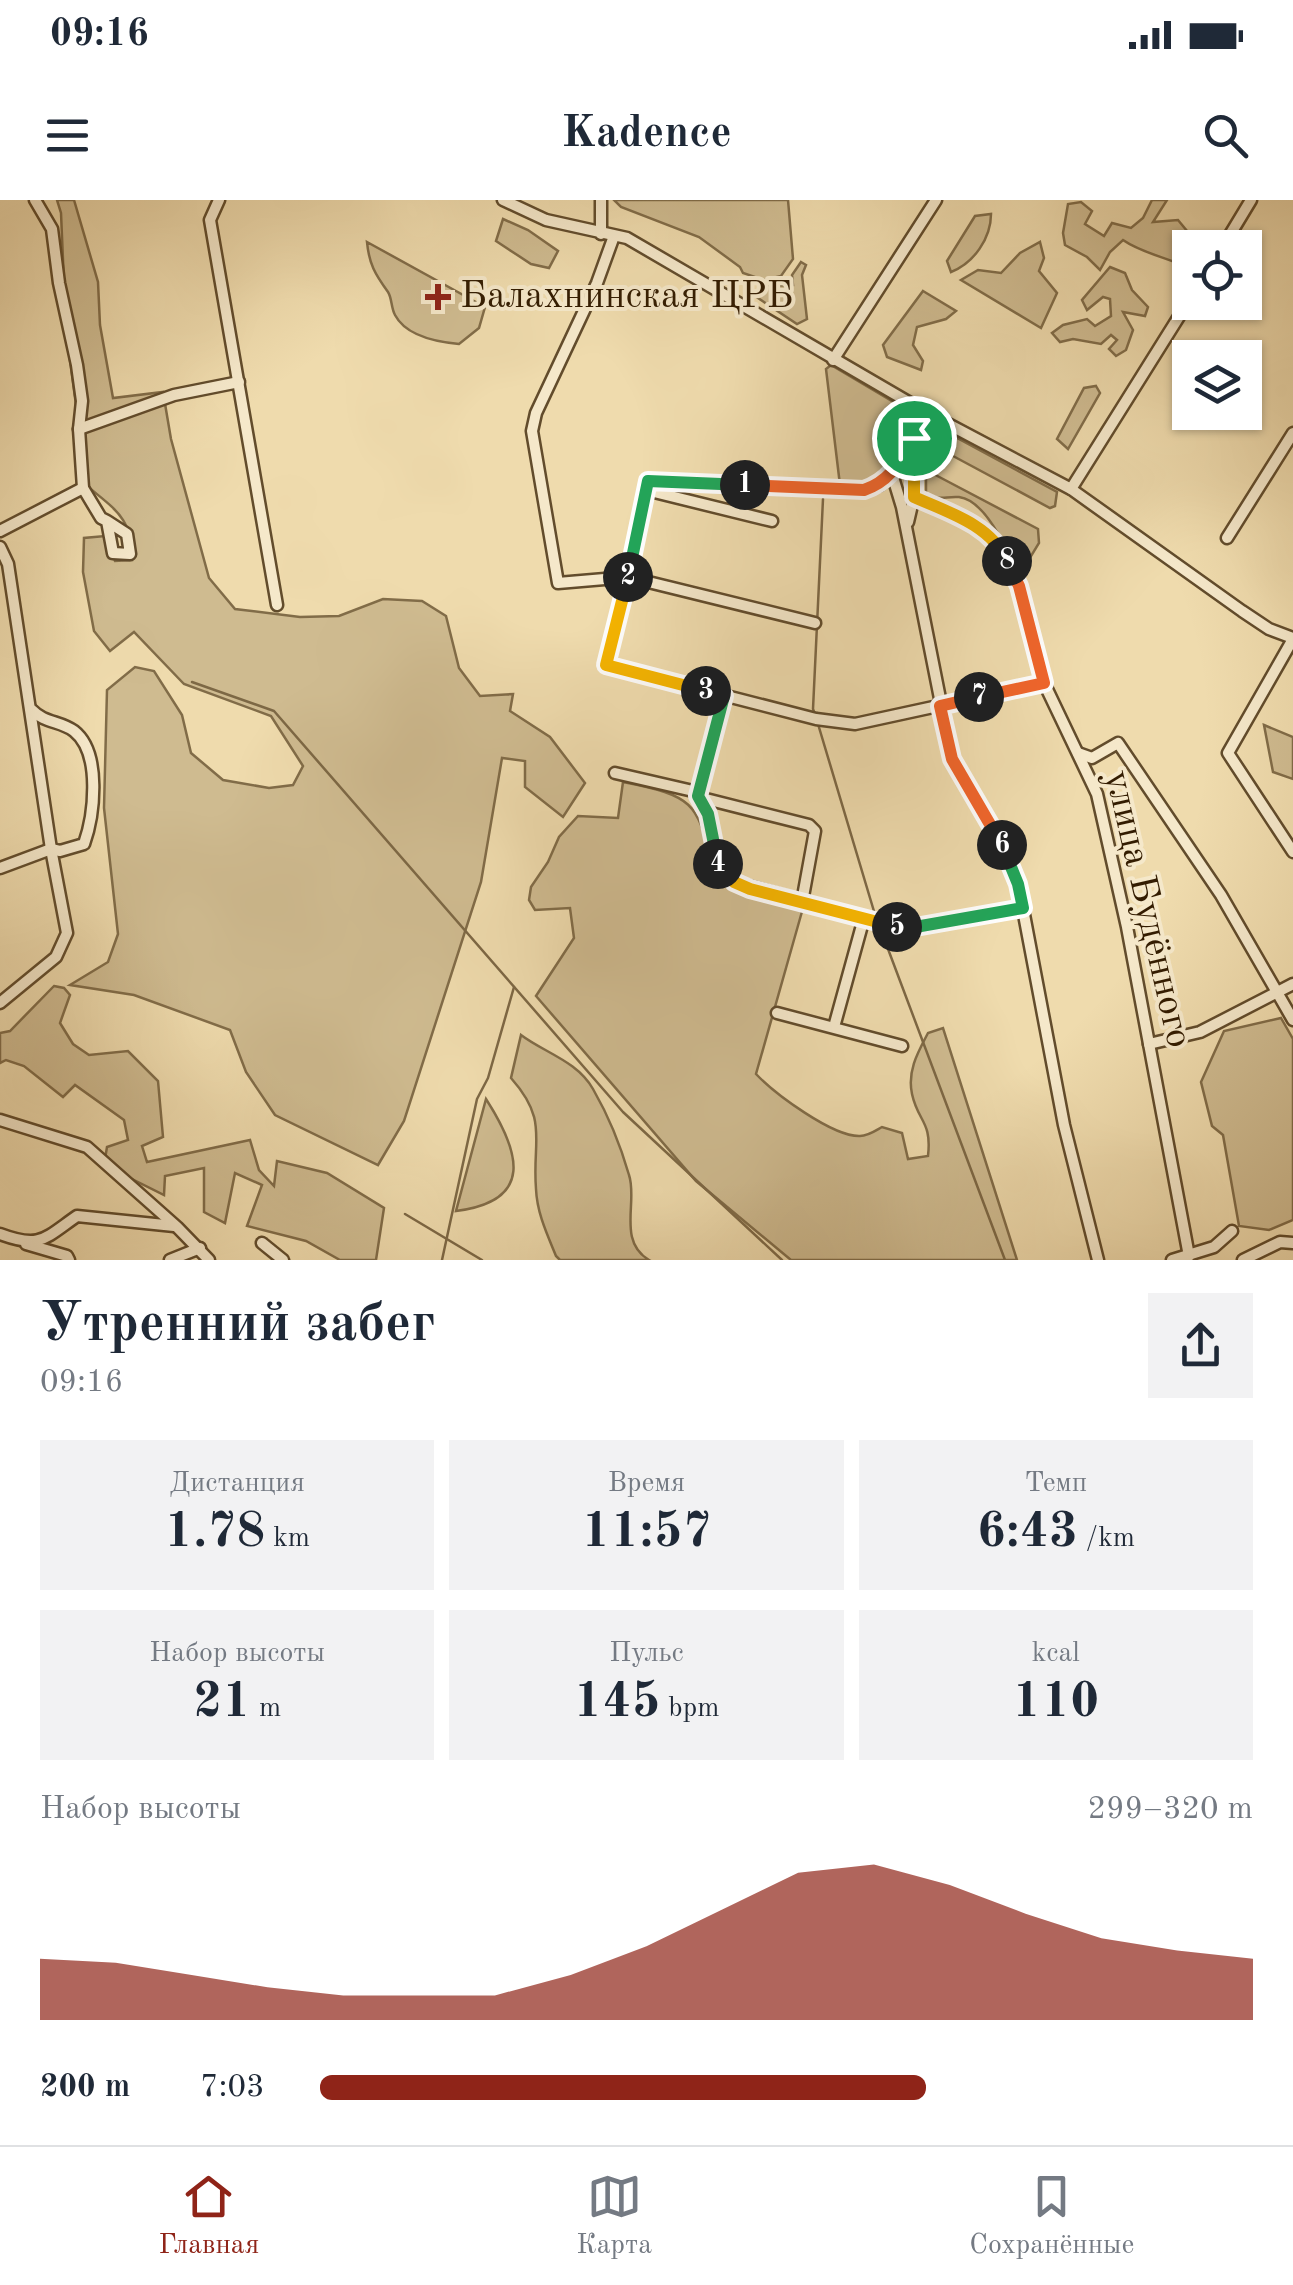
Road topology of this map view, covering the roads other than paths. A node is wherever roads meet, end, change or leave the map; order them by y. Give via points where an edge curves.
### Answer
1 (35, 200) edge
2 (220, 200) edge
3 (503, 200) edge
4 (601, 200) edge
5 (936, 200) edge
6 (1251, 200) edge
7 (1233, 230) edge
8 (601, 234) junction
9 (614, 236) junction
10 (1177, 320) edge
11 (833, 360) junction
12 (239, 382) junction
13 (929, 414) junction
14 (79, 428) junction
15 (1293, 433) edge
16 (914, 438) junction
17 (892, 474) junction
18 (648, 481) junction
19 (880, 485) junction
20 (84, 488) junction
21 (1070, 489) junction
22 (895, 492) junction
23 (914, 497) junction
24 (107, 520) dead end
25 (772, 521) dead end
26 (906, 528) junction
27 (0, 531) edge
28 (1227, 538) dead end
29 (0, 547) edge
30 (628, 577) junction
31 (277, 605) dead end
32 (814, 623) dead end
33 (1293, 638) edge
34 (1044, 683) junction
35 (724, 696) junction
36 (940, 706) junction
37 (32, 709) junction
38 (1078, 753) junction
39 (615, 773) dead end
40 (698, 796) junction
41 (51, 849) junction
42 (1293, 852) edge
43 (0, 868) edge
44 (802, 902) junction
45 (1023, 908) junction
46 (864, 918) junction
47 (1293, 984) edge
48 (1278, 992) junction
49 (0, 1002) edge
50 (777, 1013) dead end
51 (1293, 1020) edge
52 (834, 1027) junction
53 (1149, 1044) junction
54 (902, 1046) dead end
55 (0, 1120) edge
56 (177, 1226) junction
57 (1232, 1231) dead end
58 (0, 1234) edge
59 (262, 1243) dead end
60 (1293, 1243) edge
61 (25, 1244) junction
62 (200, 1248) junction
63 (1189, 1256) junction
64 (69, 1260) edge
65 (170, 1260) edge
66 (209, 1260) edge
67 (283, 1260) edge
68 (1098, 1260) edge
69 (1172, 1260) edge
70 (1243, 1260) edge

1 - 14 street via 52,229 82,401
2 - 12 street via 210,220
3 - 8 street
4 - 8 street
5 - 11 street
6 - 7 street
8 - 9 street
9 - 11 street
9 - 30 street via 532,431 558,582
10 - 21 street
11 - 13 street
12 - 14 street via 174,394
12 - 31 street
13 - 16 street
13 - 21 street
14 - 20 street
15 - 28 street
16 - 17 street
16 - 23 street
17 - 19 street
17 - 22 street
18 - 19 street via 864,490
18 - 25 street via 654,492
18 - 30 street
19 - 22 street
20 - 24 street
20 - 27 street
21 - 33 street via 1242,611
22 - 26 street
23 - 26 street
23 - 34 street, улица Будённого via 964,519 1000,545 1019,586
26 - 36 street
29 - 37 street
30 - 32 street
30 - 35 street via 606,665
33 - 42 street via 1228,754
34 - 36 street
34 - 38 street, улица Будённого
35 - 36 street via 856,724
35 - 40 street
36 - 45 street via 952,759 1006,852
37 - 41 street
37 - 41 street via 73,730 84,744 94,792 84,844
38 - 48 street via 1092,758 1118,742 1222,895
38 - 53 street, улица Будённого via 1097,794
39 - 40 street
40 - 44 street via 720,869 750,889
40 - 44 street via 815,831
41 - 43 street
41 - 49 street via 67,933 56,957
44 - 46 street
45 - 46 street via 904,929
45 - 68 street via 1064,1126
46 - 52 street
47 - 48 street
48 - 51 street
48 - 53 street via 1200,1032
50 - 52 street
52 - 54 street
53 - 63 street, улица Будённого
55 - 56 street via 87,1147
56 - 61 street via 77,1216 43,1240
56 - 62 street
57 - 63 street
58 - 61 street
59 - 67 street
60 - 70 street via 1280,1242
61 - 64 street
62 - 65 street
62 - 66 street
63 - 69 street

